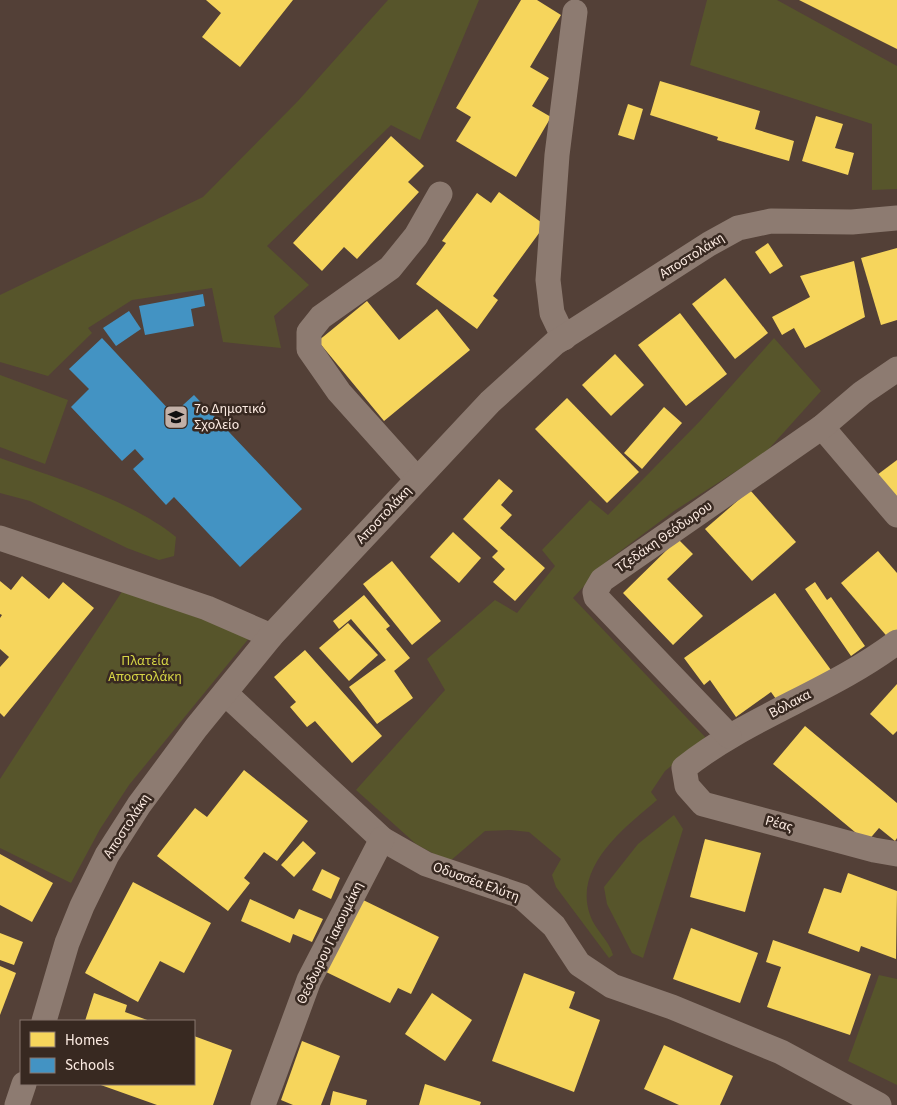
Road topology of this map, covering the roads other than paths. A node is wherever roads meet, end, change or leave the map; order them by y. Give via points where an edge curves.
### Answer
1 (575, 12) dead end
2 (440, 194) dead end
3 (897, 218) edge
4 (564, 338) junction
5 (897, 369) edge
6 (822, 427) junction
7 (418, 479) junction
8 (897, 515) edge
9 (0, 538) edge
10 (272, 636) junction
11 (897, 642) edge
12 (224, 693) junction
13 (729, 736) junction
14 (684, 768) joint
15 (382, 840) junction
16 (897, 854) edge
17 (44, 1020) edge
18 (24, 1085) edge
19 (17, 1105) edge
20 (263, 1105) edge
21 (879, 1105) edge

1 - 4 street via 557,155 548,280 552,313
2 - 7 street via 416,236 390,268 321,317 309,332 309,349 339,392
3 - 4 street, Αποστολάκη via 852,222 771,221 738,228
4 - 7 street, Αποστολάκη via 538,357 490,402
5 - 6 street, Τζεδάκη Θεόδωρου
6 - 8 street
6 - 13 street, Τζεδάκη Θεόδωρου via 602,580 595,592 596,597
7 - 10 street, Αποστολάκη
9 - 10 street via 207,608
10 - 12 street, Αποστολάκη
11 - 13 street, Βόλακα via 868,664
12 - 15 street, Οδυσσέα Ελύτη
12 - 17 street, Αποστολάκη via 167,766 107,854 75,921
13 - 14 street, Βόλακα
14 - 16 street, Ρέας via 687,786 703,804
15 - 20 street, Θεόδωρου Γιακουμάκη via 309,980
15 - 21 street, Οδυσσέα Ελύτη via 426,864 521,896 554,926 579,964 612,986 782,1052
18 - 19 street

